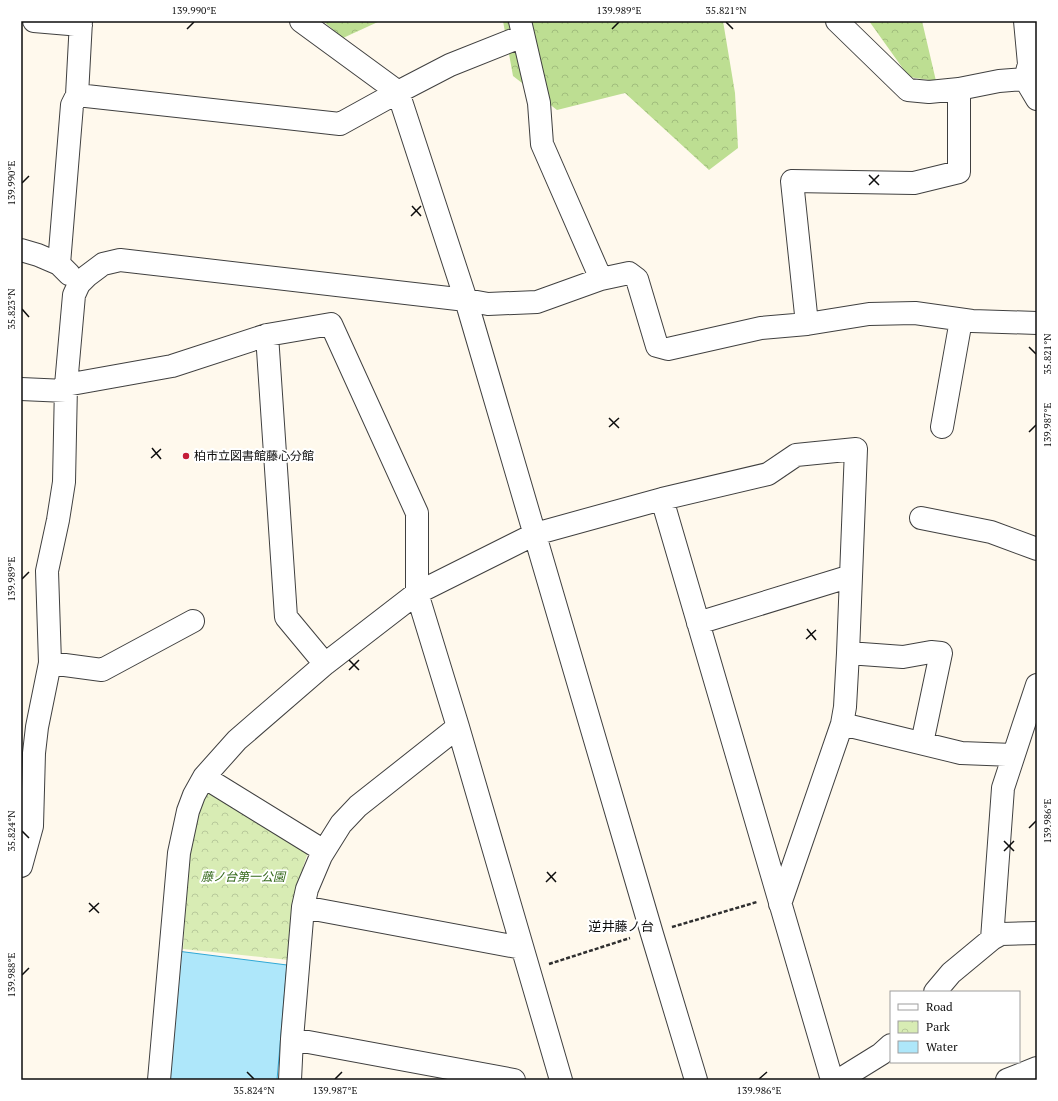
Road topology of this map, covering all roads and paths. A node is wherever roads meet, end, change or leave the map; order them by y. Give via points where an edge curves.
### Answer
1 (34, 21) edge
2 (301, 21) edge
3 (837, 21) edge
4 (1025, 21) edge
5 (81, 23) edge
6 (521, 29) edge
7 (1025, 79) junction
8 (959, 89) junction
9 (398, 92) junction
10 (77, 95) junction
11 (1037, 99) edge
12 (21, 250) edge
13 (59, 264) junction
14 (601, 279) junction
15 (79, 284) junction
16 (466, 300) junction
17 (961, 320) junction
18 (1037, 323) edge
19 (807, 324) junction
20 (267, 336) junction
21 (66, 388) junction
22 (21, 389) edge
23 (942, 428) dead end
24 (662, 499) junction
25 (921, 518) dead end
26 (535, 534) junction
27 (1037, 549) edge
28 (851, 576) junction
29 (417, 593) junction
30 (193, 621) dead end
31 (698, 623) junction
32 (848, 653) junction
33 (50, 663) junction
34 (325, 664) junction
35 (1037, 686) edge
36 (842, 724) junction
37 (458, 727) junction
38 (922, 743) junction
39 (28, 752) edge
40 (1013, 755) junction
41 (204, 777) junction
42 (324, 851) junction
43 (21, 866) edge
44 (779, 900) junction
45 (303, 907) junction
46 (666, 929) dead end
47 (1037, 933) edge
48 (631, 938) dead end
49 (992, 939) junction
50 (522, 948) junction
51 (528, 970) junction
52 (936, 991) edge
53 (292, 1039) junction
54 (890, 1046) edge
55 (1037, 1068) edge
56 (158, 1080) edge
57 (290, 1080) edge
58 (514, 1080) edge
59 (561, 1080) edge
60 (696, 1080) edge
61 (832, 1080) edge
62 (839, 1080) edge
63 (1007, 1080) edge

1 - 5 street
2 - 9 street
3 - 8 street via 908,90 929,92
4 - 7 street via 1029,64
5 - 10 street
6 - 9 street
6 - 14 street via 539,102 542,144
7 - 8 street
7 - 11 street
8 - 19 street via 959,172 914,183 792,181
9 - 10 street via 340,124
9 - 16 street
10 - 13 street via 72,105
12 - 13 street
13 - 15 street
14 - 16 street via 537,302 488,304
14 - 19 street via 629,273 637,279 657,346 668,349 761,328
15 - 16 street via 103,264 120,260
15 - 21 street via 74,295
16 - 26 street
17 - 18 street
17 - 19 street via 915,313 869,314
17 - 23 street
20 - 21 street via 172,366
20 - 29 street via 331,324 417,513
20 - 34 street via 286,617
21 - 22 street
21 - 33 street via 64,482 47,571
24 - 26 street
24 - 28 street via 768,474 796,456 856,449
24 - 31 street
25 - 27 street via 991,532
26 - 29 street
26 - 60 street
28 - 31 street
28 - 32 street
29 - 34 street
29 - 37 street
30 - 33 street via 102,670
31 - 44 street
32 - 36 street
32 - 38 street via 903,657 931,652 941,653
33 - 39 street via 37,727
34 - 41 street via 236,740
35 - 40 street
36 - 38 street
36 - 44 street
37 - 42 street via 358,806 341,824
37 - 50 street
38 - 40 street via 961,753
39 - 43 street via 32,826
40 - 49 street via 1003,788
41 - 42 street
41 - 56 street via 188,811 179,853
42 - 45 street via 307,889
44 - 46 path
44 - 61 street
45 - 50 street
45 - 53 street
47 - 49 street via 1001,934
48 - 51 path
49 - 52 street via 951,973
50 - 51 street
51 - 59 street
53 - 57 street
53 - 58 street
54 - 62 street
55 - 63 street

